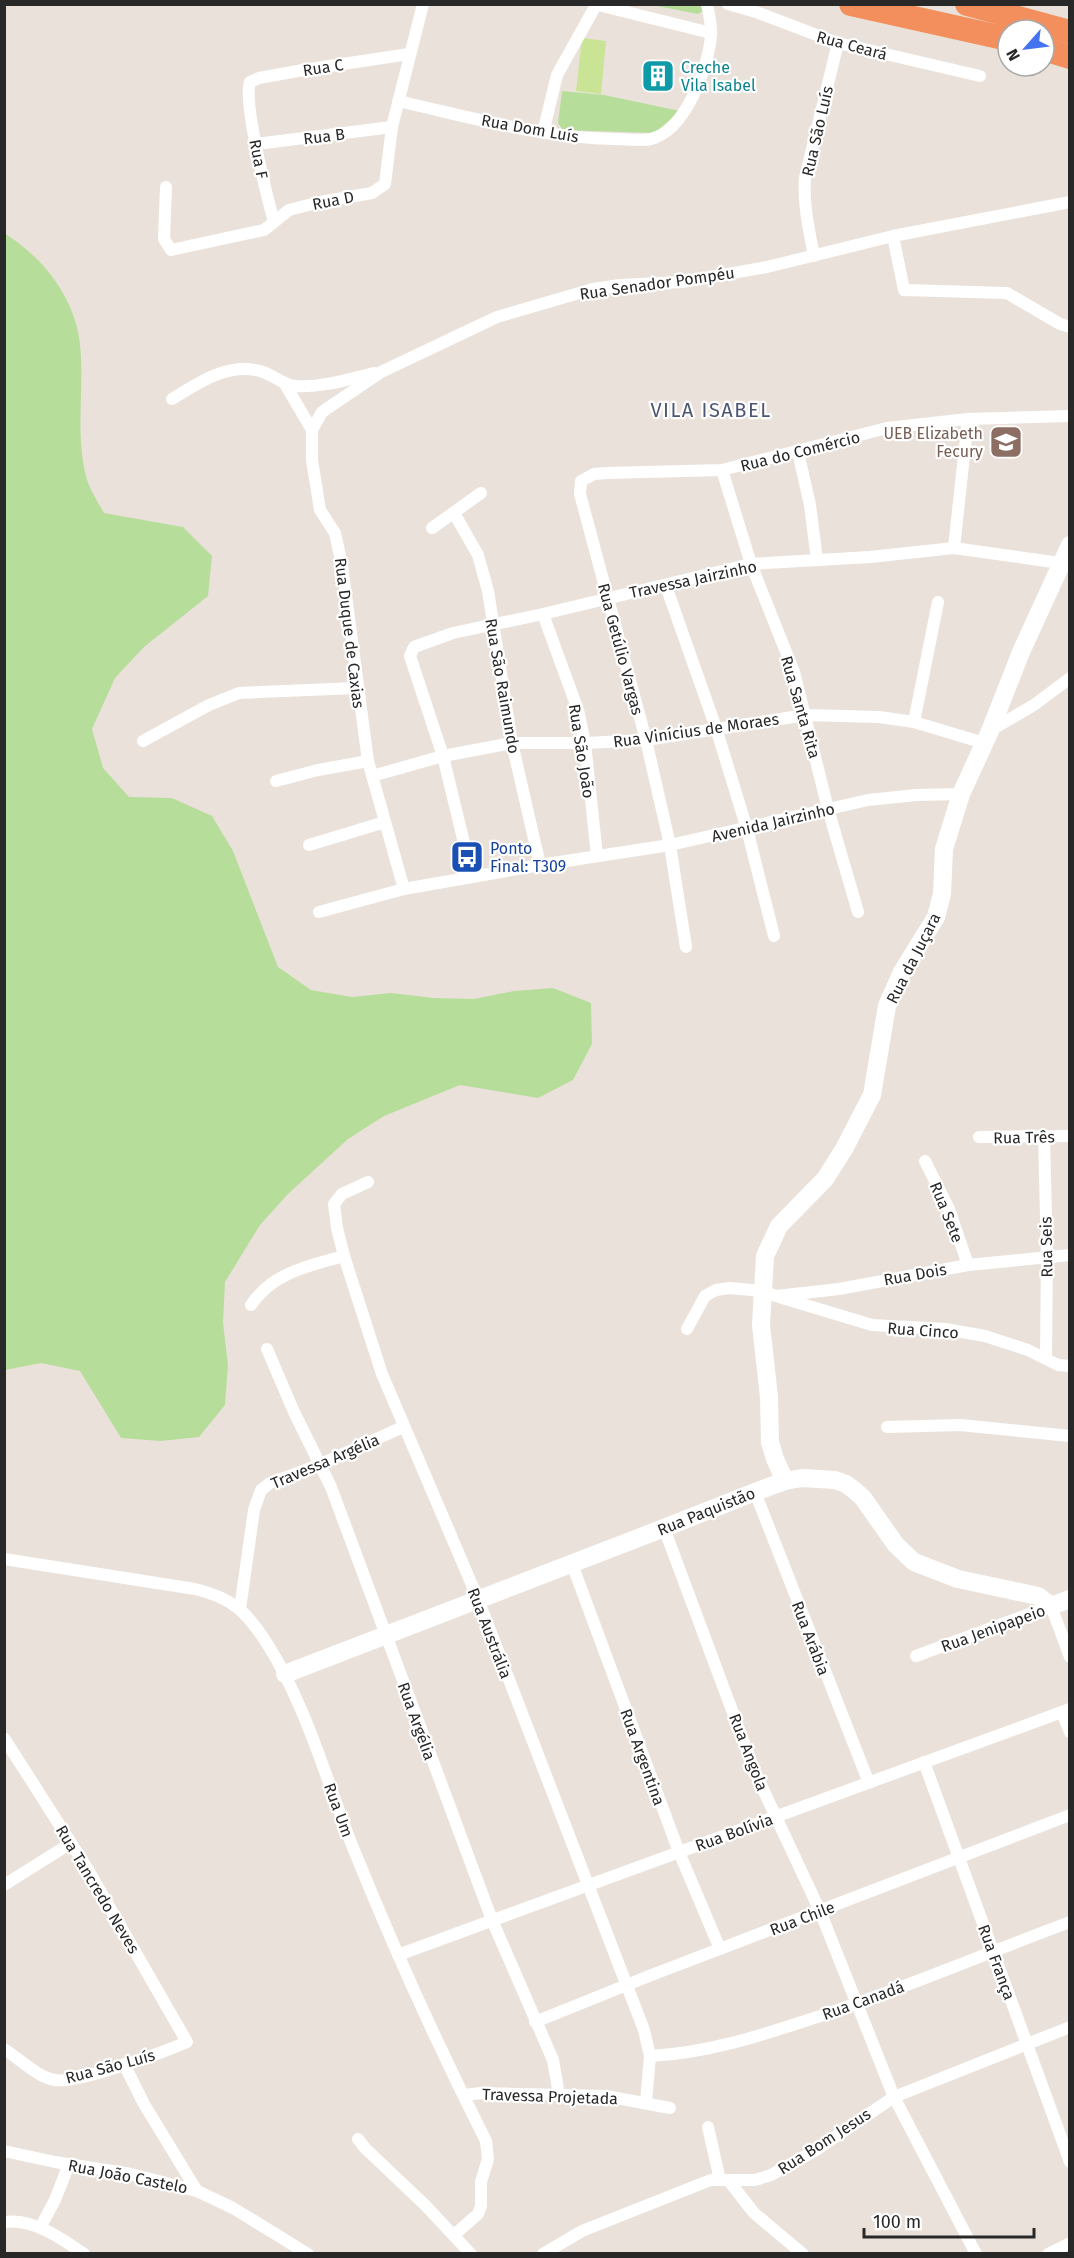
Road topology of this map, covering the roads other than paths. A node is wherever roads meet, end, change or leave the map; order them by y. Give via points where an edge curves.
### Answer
1 (423, 4) edge
2 (707, 4) edge
3 (728, 4) edge
4 (851, 4) edge
5 (967, 4) edge
6 (595, 5) edge
7 (1070, 32) edge
8 (711, 33) junction
9 (996, 36) edge
10 (838, 43) junction
11 (409, 54) junction
12 (980, 76) dead end
13 (249, 95) joint
14 (398, 101) junction
15 (392, 127) junction
16 (543, 134) junction
17 (256, 144) junction
18 (166, 187) dead end
19 (1070, 202) edge
20 (274, 222) junction
21 (893, 236) junction
22 (814, 256) junction
23 (1070, 327) edge
24 (381, 372) junction
25 (285, 384) junction
26 (172, 399) dead end
27 (1070, 416) edge
28 (968, 419) junction
29 (312, 430) junction
30 (798, 452) junction
31 (722, 470) junction
32 (481, 493) dead end
33 (580, 494) joint
34 (454, 513) junction
35 (432, 528) dead end
36 (1070, 545) edge
37 (954, 548) junction
38 (818, 560) junction
39 (1060, 563) junction
40 (751, 564) junction
41 (666, 586) junction
42 (607, 598) junction
43 (938, 602) dead end
44 (543, 614) junction
45 (492, 624) junction
46 (1070, 678) edge
47 (357, 688) junction
48 (806, 715) junction
49 (914, 722) junction
50 (716, 728) junction
51 (987, 737) junction
52 (646, 740) junction
53 (143, 741) dead end
54 (512, 743) junction
55 (585, 743) junction
56 (443, 756) junction
57 (368, 761) junction
58 (372, 776) junction
59 (276, 781) dead end
60 (961, 794) junction
61 (828, 809) junction
62 (385, 822) junction
63 (747, 829) junction
64 (309, 845) dead end
65 (670, 845) junction
66 (597, 856) junction
67 (540, 865) junction
68 (472, 876) junction
69 (404, 889) junction
70 (319, 912) dead end
71 (858, 912) dead end
72 (774, 936) dead end
73 (686, 947) dead end
74 (1044, 1136) junction
75 (1070, 1136) edge
76 (979, 1137) dead end
77 (925, 1161) dead end
78 (368, 1182) dead end
79 (1070, 1255) edge
80 (344, 1256) junction
81 (1047, 1258) junction
82 (968, 1265) junction
83 (769, 1293) junction
84 (251, 1305) dead end
85 (687, 1329) dead end
86 (267, 1349) dead end
87 (1046, 1358) junction
88 (1070, 1366) edge
89 (403, 1427) junction
90 (887, 1427) dead end
91 (1070, 1436) edge
92 (321, 1464) junction
93 (785, 1481) junction
94 (755, 1492) junction
95 (664, 1528) junction
96 (4, 1559) edge
97 (572, 1564) junction
98 (478, 1599) junction
99 (1070, 1599) edge
100 (1052, 1606) junction
101 (240, 1609) junction
102 (386, 1636) junction
103 (916, 1656) dead end
104 (1070, 1657) edge
105 (285, 1674) junction
106 (1066, 1711) edge
107 (1070, 1732) edge
108 (4, 1738) edge
109 (924, 1762) junction
110 (869, 1783) junction
111 (1070, 1815) edge
112 (775, 1817) junction
113 (71, 1843) junction
114 (679, 1852) junction
115 (959, 1858) junction
116 (7, 1879) edge
117 (588, 1886) junction
118 (820, 1911) junction
119 (492, 1920) junction
120 (1070, 1922) edge
121 (720, 1949) junction
122 (994, 1951) junction
123 (398, 1955) junction
124 (627, 1985) junction
125 (856, 2004) junction
126 (536, 2022) junction
127 (1070, 2027) edge
128 (187, 2042) joint
129 (1026, 2043) junction
130 (4, 2049) edge
131 (650, 2056) junction
132 (124, 2064) junction
133 (464, 2094) junction
134 (559, 2095) junction
135 (894, 2097) junction
136 (646, 2102) junction
137 (670, 2108) dead end
138 (708, 2127) dead end
139 (358, 2139) dead end
140 (1067, 2146) edge
141 (4, 2151) edge
142 (1070, 2162) edge
143 (69, 2164) junction
144 (725, 2180) junction
145 (197, 2191) junction
146 (4, 2222) edge
147 (40, 2228) junction
148 (454, 2235) junction
149 (1070, 2243) edge
150 (84, 2253) edge
151 (308, 2253) edge
152 (471, 2253) edge
153 (543, 2253) edge
154 (803, 2253) edge
155 (976, 2253) edge
156 (1047, 2253) edge

1 - 11 street, Rua D
2 - 8 street, Rua Dom Luís
3 - 10 street, Rua Ceará
4 - 9 highway
5 - 7 highway
6 - 8 street
6 - 16 street via 557,75
8 - 16 street, Rua Dom Luís via 704,71 692,97 680,118 662,134 650,139
10 - 12 street, Rua Ceará
10 - 22 street, Rua São Luís via 805,178 806,213
11 - 13 street, Rua C via 259,78 249,84
11 - 14 street, Rua D
13 - 17 street, Rua F
14 - 15 street, Rua D
14 - 16 street, Rua Dom Luís
15 - 17 street, Rua B
15 - 20 street, Rua D via 385,184 372,193 293,209
17 - 20 street, Rua F
18 - 20 street, Rua D via 164,239 171,250 254,233
19 - 21 street, Rua Senador Pompéu
21 - 22 street, Rua Senador Pompéu
21 - 23 street via 904,290 1007,293
22 - 24 street, Rua Senador Pompéu via 682,282 593,289 497,317
24 - 25 street via 317,386
24 - 29 street, Rua Senador Pompéu via 322,412
25 - 26 street via 256,369 232,370 196,383
25 - 29 street
27 - 28 street, Rua do Comércio
28 - 30 street, Rua do Comércio via 887,428
28 - 37 street
29 - 47 street, Rua Duque de Caxias via 320,510 335,533 342,565
30 - 31 street, Rua do Comércio
30 - 38 street
31 - 33 street, Rua do Comércio via 594,474 581,481
31 - 40 street, Rua Santa Rita
32 - 34 street
33 - 42 street, Rua Getúlio Vargas
34 - 35 street
34 - 45 street, Rua São Raimundo via 478,555 489,591
36 - 39 street
37 - 38 street, Travessa Jairzinho
37 - 39 street, Travessa Jairzinho
38 - 40 street, Travessa Jairzinho
39 - 51 street
40 - 41 street, Travessa Jairzinho
40 - 48 street, Rua Santa Rita via 794,672
41 - 42 street, Travessa Jairzinho
41 - 50 street
42 - 44 street, Travessa Jairzinho
42 - 52 street, Rua Getúlio Vargas
43 - 49 street
44 - 45 street, Travessa Jairzinho
44 - 55 street, Rua São João via 578,710
45 - 54 street, Rua São Raimundo
45 - 56 street, Travessa Jairzinho via 422,643 411,650
46 - 51 street
47 - 53 street via 239,693
47 - 57 street, Rua Duque de Caxias
48 - 49 street, Rua Vinícius de Moraes
48 - 50 street, Rua Vinícius de Moraes
48 - 61 street, Rua Santa Rita
49 - 51 street, Rua Vinícius de Moraes
50 - 52 street, Rua Vinícius de Moraes
50 - 63 street
51 - 60 street
52 - 55 street, Rua Vinícius de Moraes
52 - 65 street, Rua Getúlio Vargas
54 - 55 street, Rua Vinícius de Moraes
54 - 56 street, Rua Vinícius de Moraes
54 - 67 street, Rua São Raimundo
55 - 66 street, Rua São João
56 - 58 street, Rua Vinícius de Moraes
56 - 68 street
57 - 58 street, Rua Duque de Caxias
57 - 59 street
58 - 62 street, Rua Duque de Caxias
60 - 61 street, Avenida Jairzinho via 868,800
60 - 83 street, Rua da Juçara via 944,849 942,894 936,917 906,965 887,1006 872,1095 825,1179 774,1233 765,1256
61 - 63 street, Avenida Jairzinho
61 - 71 street, Rua Santa Rita
62 - 64 street
62 - 69 street, Rua Duque de Caxias
63 - 65 street, Avenida Jairzinho
63 - 72 street
65 - 66 street, Avenida Jairzinho
65 - 73 street, Rua Getúlio Vargas
66 - 67 street, Avenida Jairzinho
67 - 68 street, Avenida Jairzinho
68 - 69 street, Avenida Jairzinho
69 - 70 street, Avenida Jairzinho
74 - 75 street, Rua Três
74 - 76 street, Rua Três
74 - 81 street, Rua Seis
77 - 82 street, Rua Sete via 949,1209
78 - 80 street, Rua Austrália via 342,1194 334,1204
79 - 81 street, Rua Dois
80 - 84 street via 274,1280
80 - 89 street, Rua Austrália
81 - 82 street, Rua Dois
81 - 87 street, Rua Seis
82 - 83 street, Rua Dois via 838,1289
83 - 85 street via 716,1290 705,1296
83 - 87 street, Rua Cinco via 872,1325 945,1329 985,1336
83 - 93 street, Rua da Juçara via 761,1325 770,1442
86 - 92 street, Rua Argélia
87 - 88 street, Rua Cinco
89 - 92 street, Travessa Argélia
89 - 98 street, Rua Austrália
90 - 91 street via 960,1425
92 - 101 street, Travessa Argélia via 261,1490 251,1525
92 - 102 street, Rua Argélia
93 - 94 street, Rua Paquistão
93 - 100 street, Rua Paquistão via 820,1478 846,1484 863,1498 896,1545 914,1562 958,1579 1038,1596
94 - 95 street, Rua Paquistão
94 - 110 street, Rua Arábia
95 - 97 street, Rua Paquistão
95 - 112 street, Rua Angola
96 - 101 street, Rua Um via 195,1589 223,1597
97 - 98 street, Rua Paquistão
97 - 114 street, Rua Argentina
98 - 102 street, Rua Paquistão
98 - 117 street, Rua Austrália
99 - 100 street, Rua Jenipapeio
100 - 103 street, Rua Jenipapeio
100 - 104 street
101 - 105 street, Rua Um
102 - 105 street, Rua Paquistão
102 - 119 street, Rua Argélia
105 - 123 street, Rua Um
106 - 107 street
106 - 109 street, Rua Bolívia
108 - 113 street, Rua Tancredo Neves
109 - 110 street, Rua Bolívia
109 - 115 street, Rua França
110 - 112 street, Rua Bolívia
111 - 115 street, Rua Chile
112 - 114 street, Rua Bolívia
112 - 118 street, Rua Angola
113 - 116 street
113 - 128 street, Rua Tancredo Neves
114 - 117 street, Rua Bolívia
114 - 121 street, Rua Argentina
115 - 118 street, Rua Chile
115 - 122 street, Rua França
117 - 119 street, Rua Bolívia
117 - 124 street, Rua Austrália
118 - 121 street, Rua Chile
118 - 125 street, Rua Angola
119 - 123 street, Rua Bolívia
119 - 126 street, Rua Argélia
120 - 122 street, Rua Canadá
121 - 124 street, Rua Chile
122 - 125 street, Rua Canadá
122 - 129 street, Rua França
123 - 133 street, Rua Um
124 - 126 street, Rua Chile
124 - 131 street, Rua Austrália
125 - 131 street, Rua Canadá via 730,2045
125 - 135 street, Rua Angola
126 - 134 street, Rua Argélia via 553,2060
127 - 129 street, Rua Bom Jesus
128 - 132 street, Rua São Luís
129 - 135 street, Rua Bom Jesus
129 - 140 street, Rua França
130 - 132 street, Rua São Luís via 48,2078 63,2081
131 - 136 street, Rua Austrália
132 - 145 street
133 - 134 street, Travessa Projetada
133 - 148 street, Rua Um via 486,2141 488,2159 478,2214
134 - 136 street, Travessa Projetada
135 - 144 street, Rua Bom Jesus via 771,2175 755,2180
135 - 155 street, Rua Angola
136 - 137 street, Travessa Projetada
138 - 144 street
139 - 148 street
140 - 142 street, Rua França
141 - 143 street, Rua João Castelo
143 - 145 street, Rua João Castelo via 131,2174
143 - 147 street
144 - 153 street, Rua Bom Jesus via 703,2183 582,2230
144 - 154 street via 754,2213
145 - 151 street, Rua João Castelo
146 - 147 street via 18,2221
147 - 150 street
148 - 152 street
149 - 156 street

